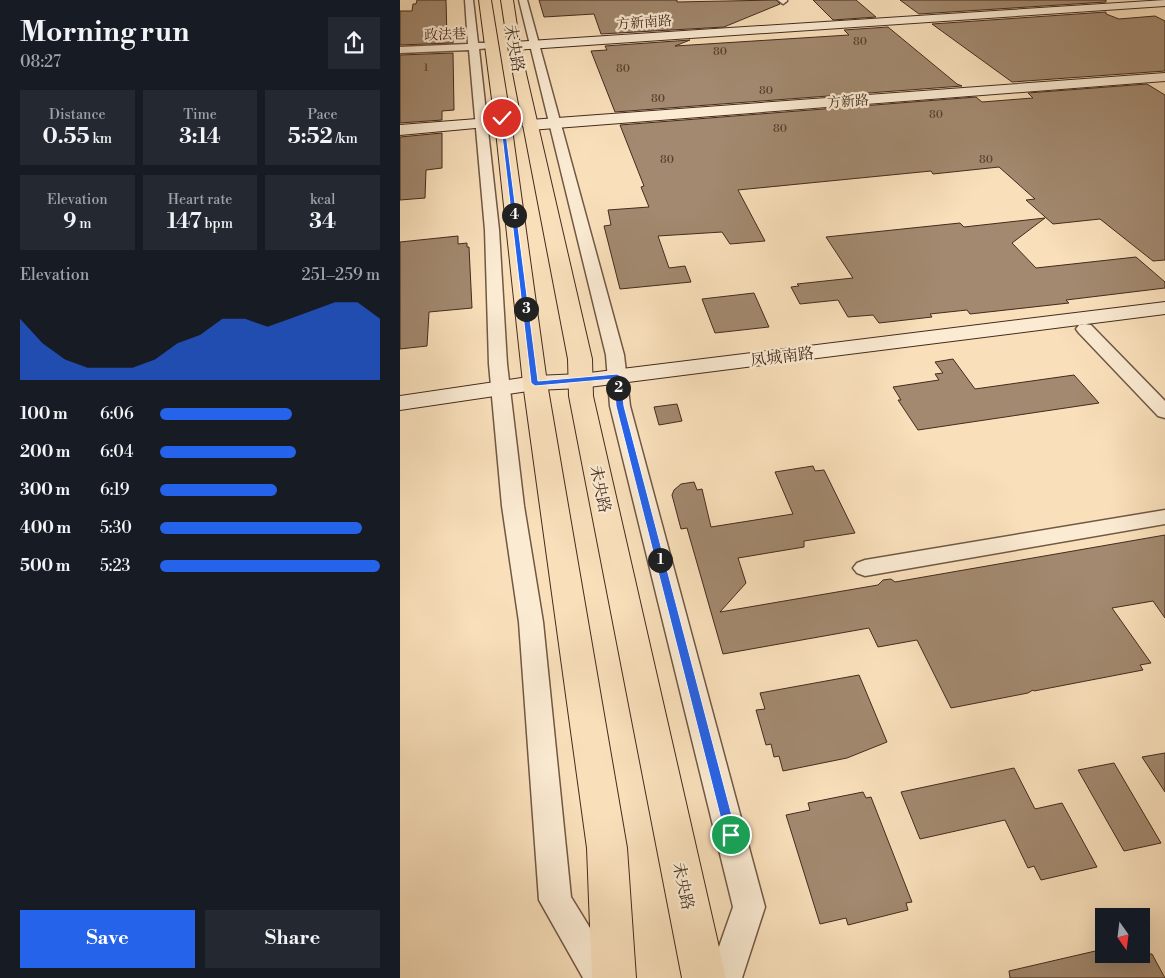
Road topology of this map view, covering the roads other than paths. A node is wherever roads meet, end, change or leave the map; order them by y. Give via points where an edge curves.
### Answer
1 (470, 0) edge
2 (485, 0) edge
3 (507, 0) edge
4 (523, 0) edge
5 (1141, 1) edge
6 (1165, 3) edge
7 (1165, 14) edge
8 (510, 44) junction
9 (400, 50) edge
10 (1165, 77) edge
11 (492, 123) junction
12 (542, 124) junction
13 (400, 130) edge
14 (1165, 308) edge
15 (1165, 319) edge
16 (1084, 329) junction
17 (618, 384) junction
18 (501, 388) junction
19 (581, 388) junction
20 (536, 392) junction
21 (400, 403) edge
22 (1165, 412) edge
23 (1165, 517) edge
24 (865, 568) dead end
25 (602, 978) edge
26 (614, 978) edge
27 (704, 978) edge
28 (725, 978) edge

1 - 8 street
2 - 8 main road, 未央路
3 - 8 main road, 未央路
4 - 8 street
5 - 6 street, 方新南路
5 - 7 street
5 - 8 street, 方新南路
8 - 9 street, 政法巷
8 - 11 main road, 未央路
8 - 12 main road, 未央路
10 - 12 street, 方新路
11 - 13 street
11 - 18 street via 494,319
11 - 20 main road, 未央路
12 - 17 street via 615,355
12 - 19 main road, 未央路 via 580,359
14 - 17 street, 凤城南路
15 - 16 street, 凤城南路
16 - 17 street, 凤城南路
16 - 22 street
17 - 19 street, 凤城南路
17 - 28 street via 620,406 749,907
18 - 20 street, 凤城南路
18 - 21 street, 凤城南路
18 - 25 street via 513,506 531,622 555,900
19 - 20 street, 凤城南路
19 - 27 main road, 未央路
20 - 26 main road, 未央路 via 607,848
23 - 24 street

